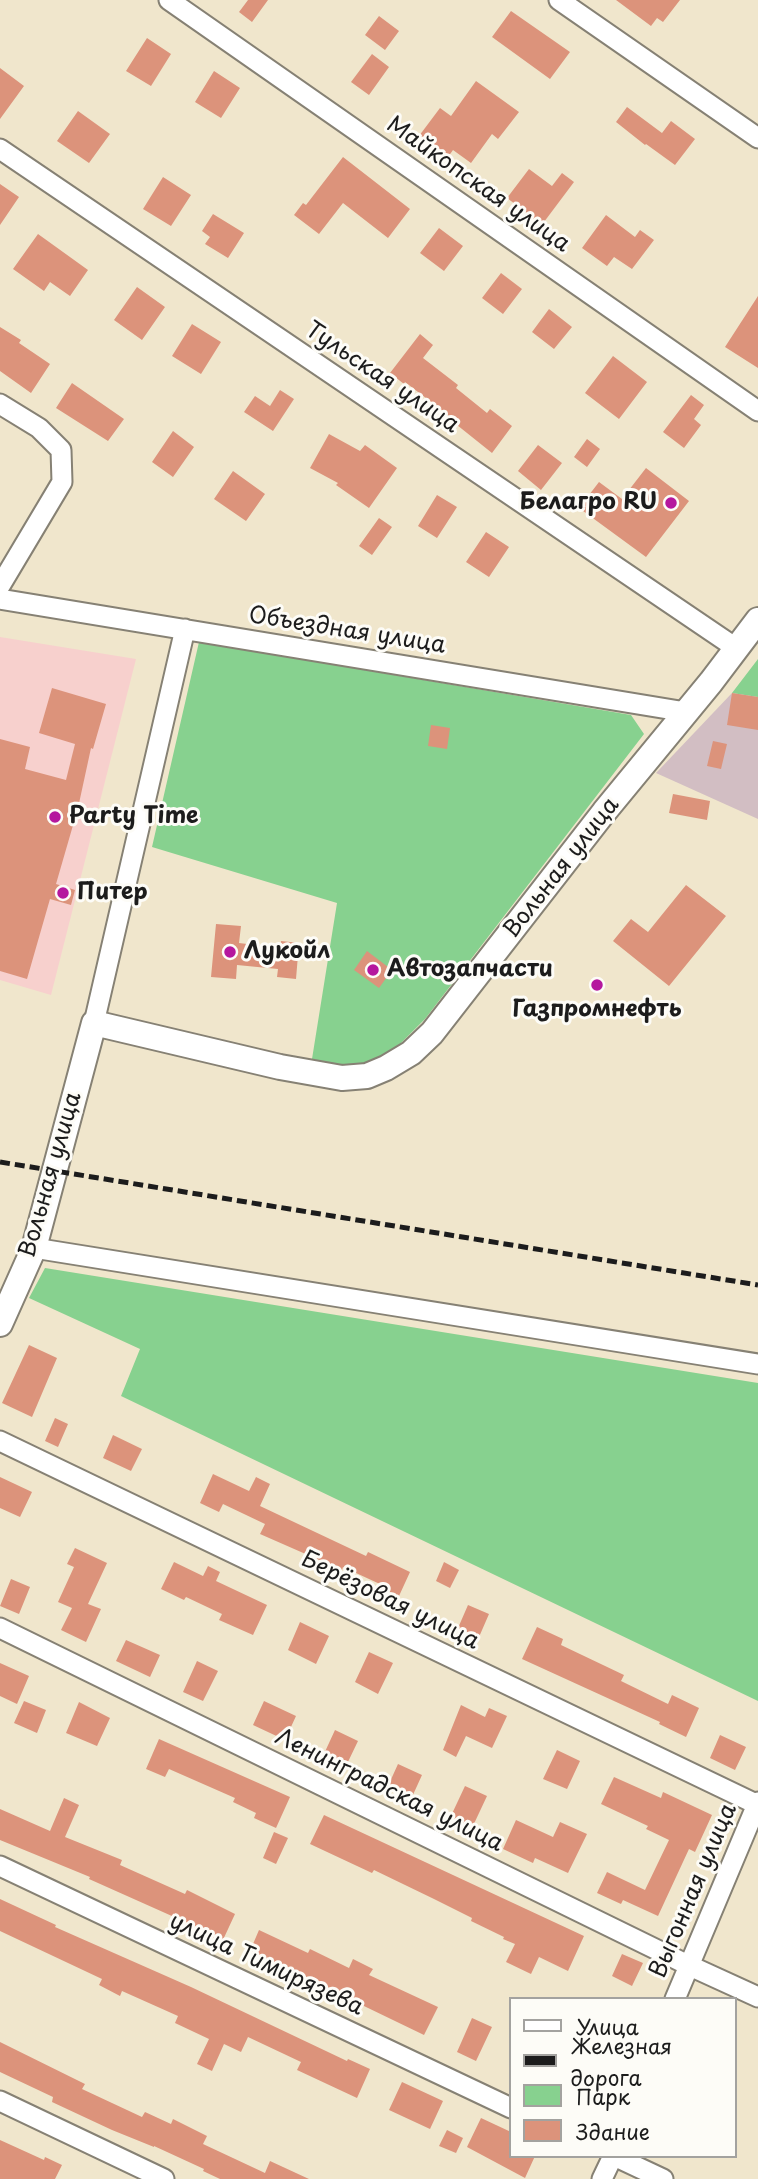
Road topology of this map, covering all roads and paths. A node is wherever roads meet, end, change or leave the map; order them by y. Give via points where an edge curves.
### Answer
1 (169, 0) edge
2 (559, 0) edge
3 (758, 138) edge
4 (0, 149) edge
5 (0, 404) edge
6 (758, 411) edge
7 (0, 586) edge
8 (0, 599) edge
9 (758, 620) edge
10 (185, 629) junction
11 (736, 648) junction
12 (686, 712) junction
13 (94, 1023) junction
14 (34, 1248) junction
15 (0, 1324) edge
16 (758, 1364) edge
17 (0, 1441) edge
18 (0, 1628) edge
19 (758, 1804) edge
20 (0, 1866) edge
21 (688, 1965) junction
22 (676, 1997) edge
23 (758, 1997) edge
24 (0, 2101) edge
25 (510, 2108) edge
26 (612, 2158) edge
27 (617, 2158) edge
28 (164, 2179) edge
29 (602, 2179) edge
30 (663, 2179) edge

1 - 6 street, Майкопская улица
2 - 3 street
4 - 11 street, Тульская улица
5 - 7 street via 38,428 61,450 62,482
8 - 10 street, Объездная улица
9 - 11 main road, Вольная улица
10 - 12 street, Объездная улица
10 - 13 street, Вольная улица
11 - 12 main road, Вольная улица
12 - 13 main road, Вольная улица via 432,1033 386,1068 342,1078
13 - 14 main road, Вольная улица
14 - 15 main road, Вольная улица
14 - 16 street
17 - 19 street, Берёзовая улица
18 - 21 street, Ленинградская улица
19 - 21 street, Выгонная улица
20 - 25 street, улица Тимирязева
21 - 22 street, Выгонная улица
21 - 23 street, Ленинградская улица
24 - 28 street
26 - 29 street
27 - 30 street

